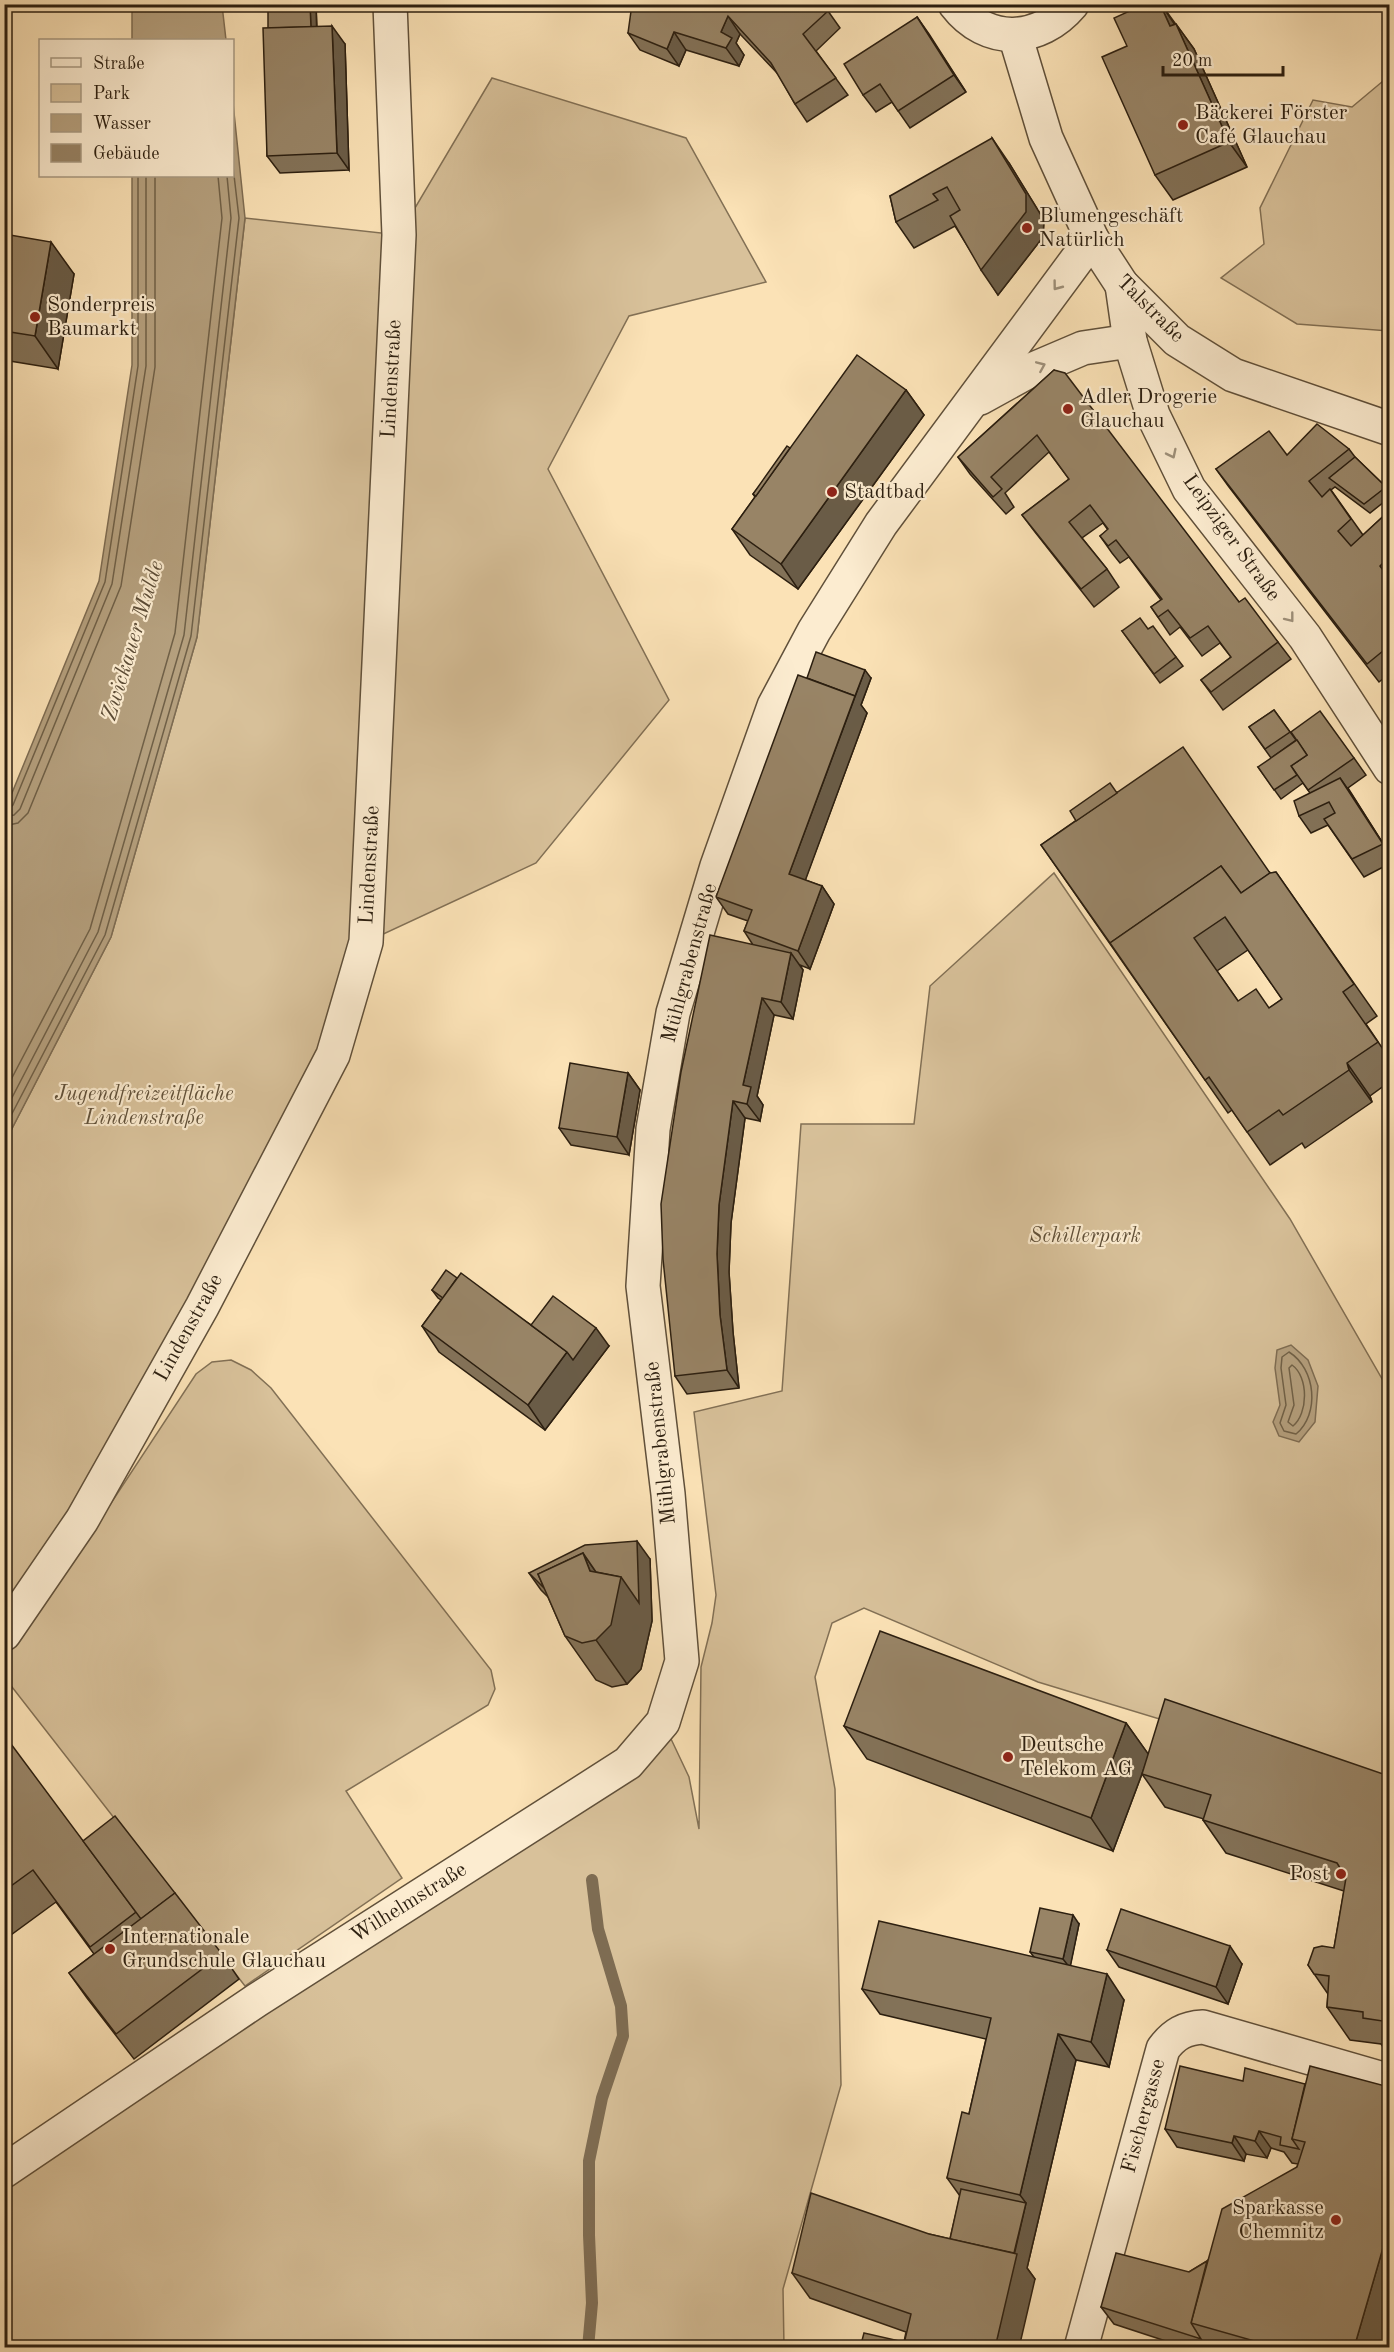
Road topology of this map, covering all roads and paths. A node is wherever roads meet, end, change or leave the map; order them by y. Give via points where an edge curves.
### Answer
1 (390, 4) edge
2 (955, 4) edge
3 (1072, 4) edge
4 (1015, 35) junction
5 (1092, 239) junction
6 (1122, 285) junction
7 (1130, 341) junction
8 (970, 403) junction
9 (1389, 429) edge
10 (1389, 768) edge
11 (4, 1634) edge
12 (682, 1661) joint
13 (1389, 2081) edge
14 (4, 2171) edge
15 (1081, 2348) edge

1 - 11 street, Lindenstraße via 399,235 366,942 333,1055 202,1307 82,1520
2 - 4 street via 972,22 993,32
3 - 4 street via 1060,18 1039,30
4 - 5 street, Talstraße via 1046,138
5 - 6 street, Talstraße
5 -> 8 street, Mühlgrabenstraße
6 - 7 street, Leipziger Straße
6 - 9 street, Talstraße via 1177,340 1233,375
8 -> 7 street, Mühlgrabenstraße via 1083,348
7 -> 10 street, Leipziger Straße via 1153,415 1190,489 1305,637
8 - 12 street, Mühlgrabenstraße via 881,524 814,631 774,706 717,866 673,1013 653,1129 643,1286 669,1494
12 - 14 street, Wilhelmstraße via 663,1722 628,1763 257,2000
13 - 15 street, Fischergasse via 1203,2027 1179,2032 1170,2039 1163,2049

